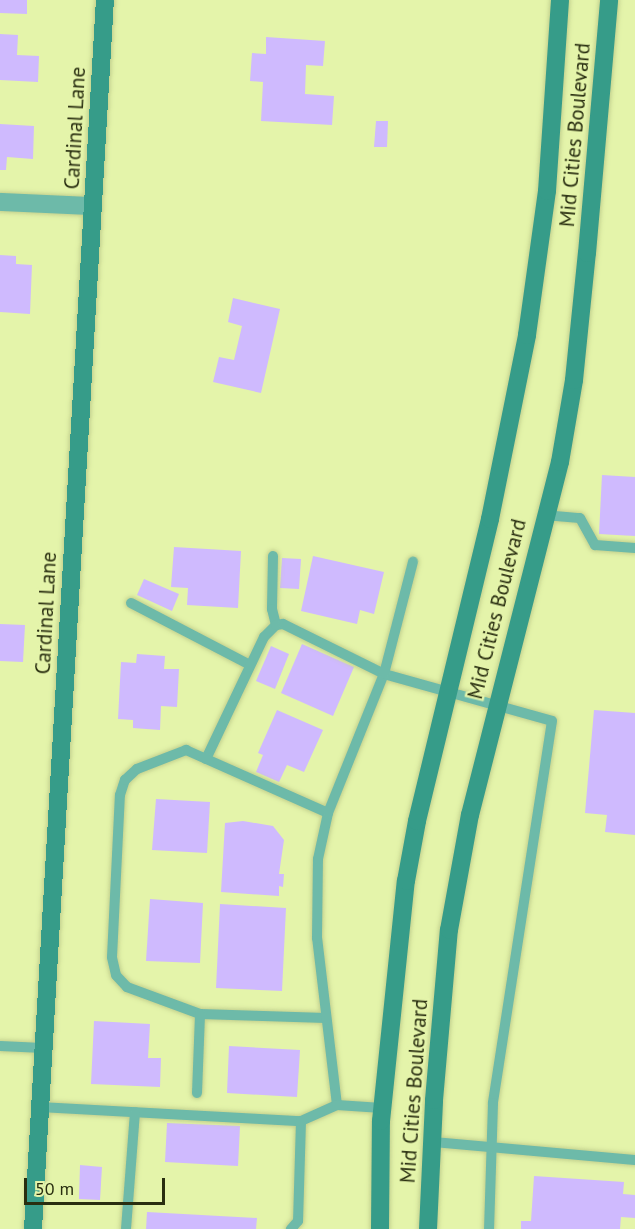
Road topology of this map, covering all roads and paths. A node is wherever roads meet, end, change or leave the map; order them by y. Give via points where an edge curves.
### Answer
1 (105, 0) edge
2 (560, 0) edge
3 (609, 0) edge
4 (0, 202) edge
5 (92, 206) junction
6 (544, 515) junction
7 (635, 548) edge
8 (273, 556) dead end
9 (413, 562) dead end
10 (131, 603) dead end
11 (276, 625) junction
12 (250, 665) junction
13 (384, 674) junction
14 (449, 693) junction
15 (496, 706) junction
16 (206, 759) junction
17 (328, 813) junction
18 (200, 1014) junction
19 (326, 1018) junction
20 (0, 1046) edge
21 (44, 1048) junction
22 (197, 1094) dead end
23 (337, 1105) junction
24 (40, 1107) junction
25 (382, 1108) junction
26 (135, 1112) junction
27 (301, 1121) junction
28 (433, 1142) junction
29 (491, 1146) junction
30 (635, 1160) edge
31 (33, 1229) edge
32 (126, 1229) edge
33 (291, 1229) edge
34 (380, 1229) edge
35 (428, 1229) edge
36 (489, 1229) edge

1 - 5 main road, Cardinal Lane
2 - 14 main road, Mid Cities Boulevard via 547,191 527,335 490,519
3 - 6 main road, Mid Cities Boulevard via 574,380 560,462
4 - 5 street
5 - 21 main road, Cardinal Lane
6 - 7 lane via 580,518 595,545
6 - 15 main road, Mid Cities Boulevard
8 - 11 lane via 272,609
9 - 13 lane
10 - 12 lane
11 - 12 lane via 264,637
11 - 13 lane via 292,627
12 - 16 lane
13 - 14 lane
13 - 17 lane
14 - 15 lane
14 - 25 main road, Mid Cities Boulevard via 406,881
15 - 28 main road, Mid Cities Boulevard via 448,930
15 - 29 lane via 552,721 493,1103
16 - 17 lane
16 - 18 lane via 186,750 136,769 125,780 120,795 112,957 116,975 127,987
17 - 19 lane via 318,859 315,905
18 - 19 lane
18 - 22 lane
19 - 23 lane
20 - 21 lane
21 - 24 main road, Cardinal Lane
23 - 25 lane
23 - 27 lane
24 - 26 lane
24 - 31 main road, Cardinal Lane
25 - 34 main road, Mid Cities Boulevard
26 - 27 lane
26 - 32 lane
27 - 33 lane via 298,1221
28 - 29 lane
28 - 35 main road, Mid Cities Boulevard
29 - 30 lane
29 - 36 lane

